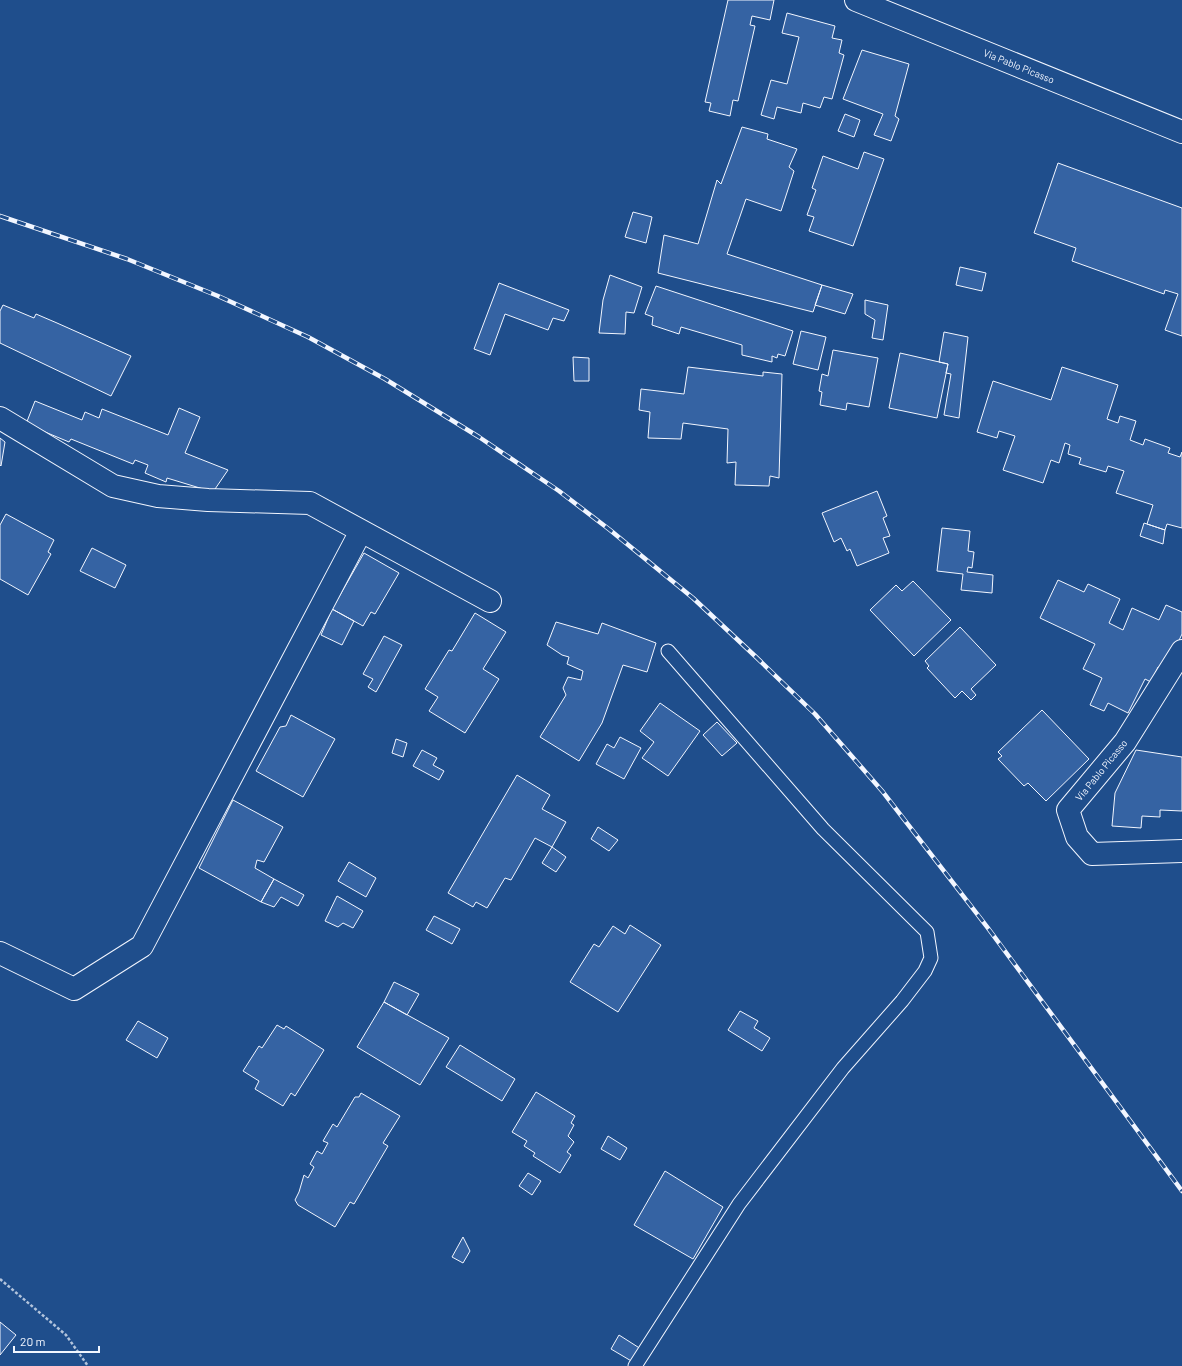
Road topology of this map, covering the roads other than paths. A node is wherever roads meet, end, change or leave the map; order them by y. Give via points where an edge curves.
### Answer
1 (856, 0) edge
2 (1182, 132) edge
3 (0, 418) edge
4 (361, 531) junction
5 (490, 601) dead end
6 (668, 651) dead end
7 (1182, 651) edge
8 (1182, 851) edge
9 (0, 953) edge
10 (635, 1366) edge

1 - 2 street, Via Pablo Picasso
3 - 4 street via 113,486 158,496 310,503
4 - 5 street
4 - 9 street via 142,946 74,990
6 - 10 lane via 824,829 927,932 931,958 926,970 843,1068 740,1204
7 - 8 street, Via Pablo Picasso via 1125,742 1068,810 1077,837 1092,854

